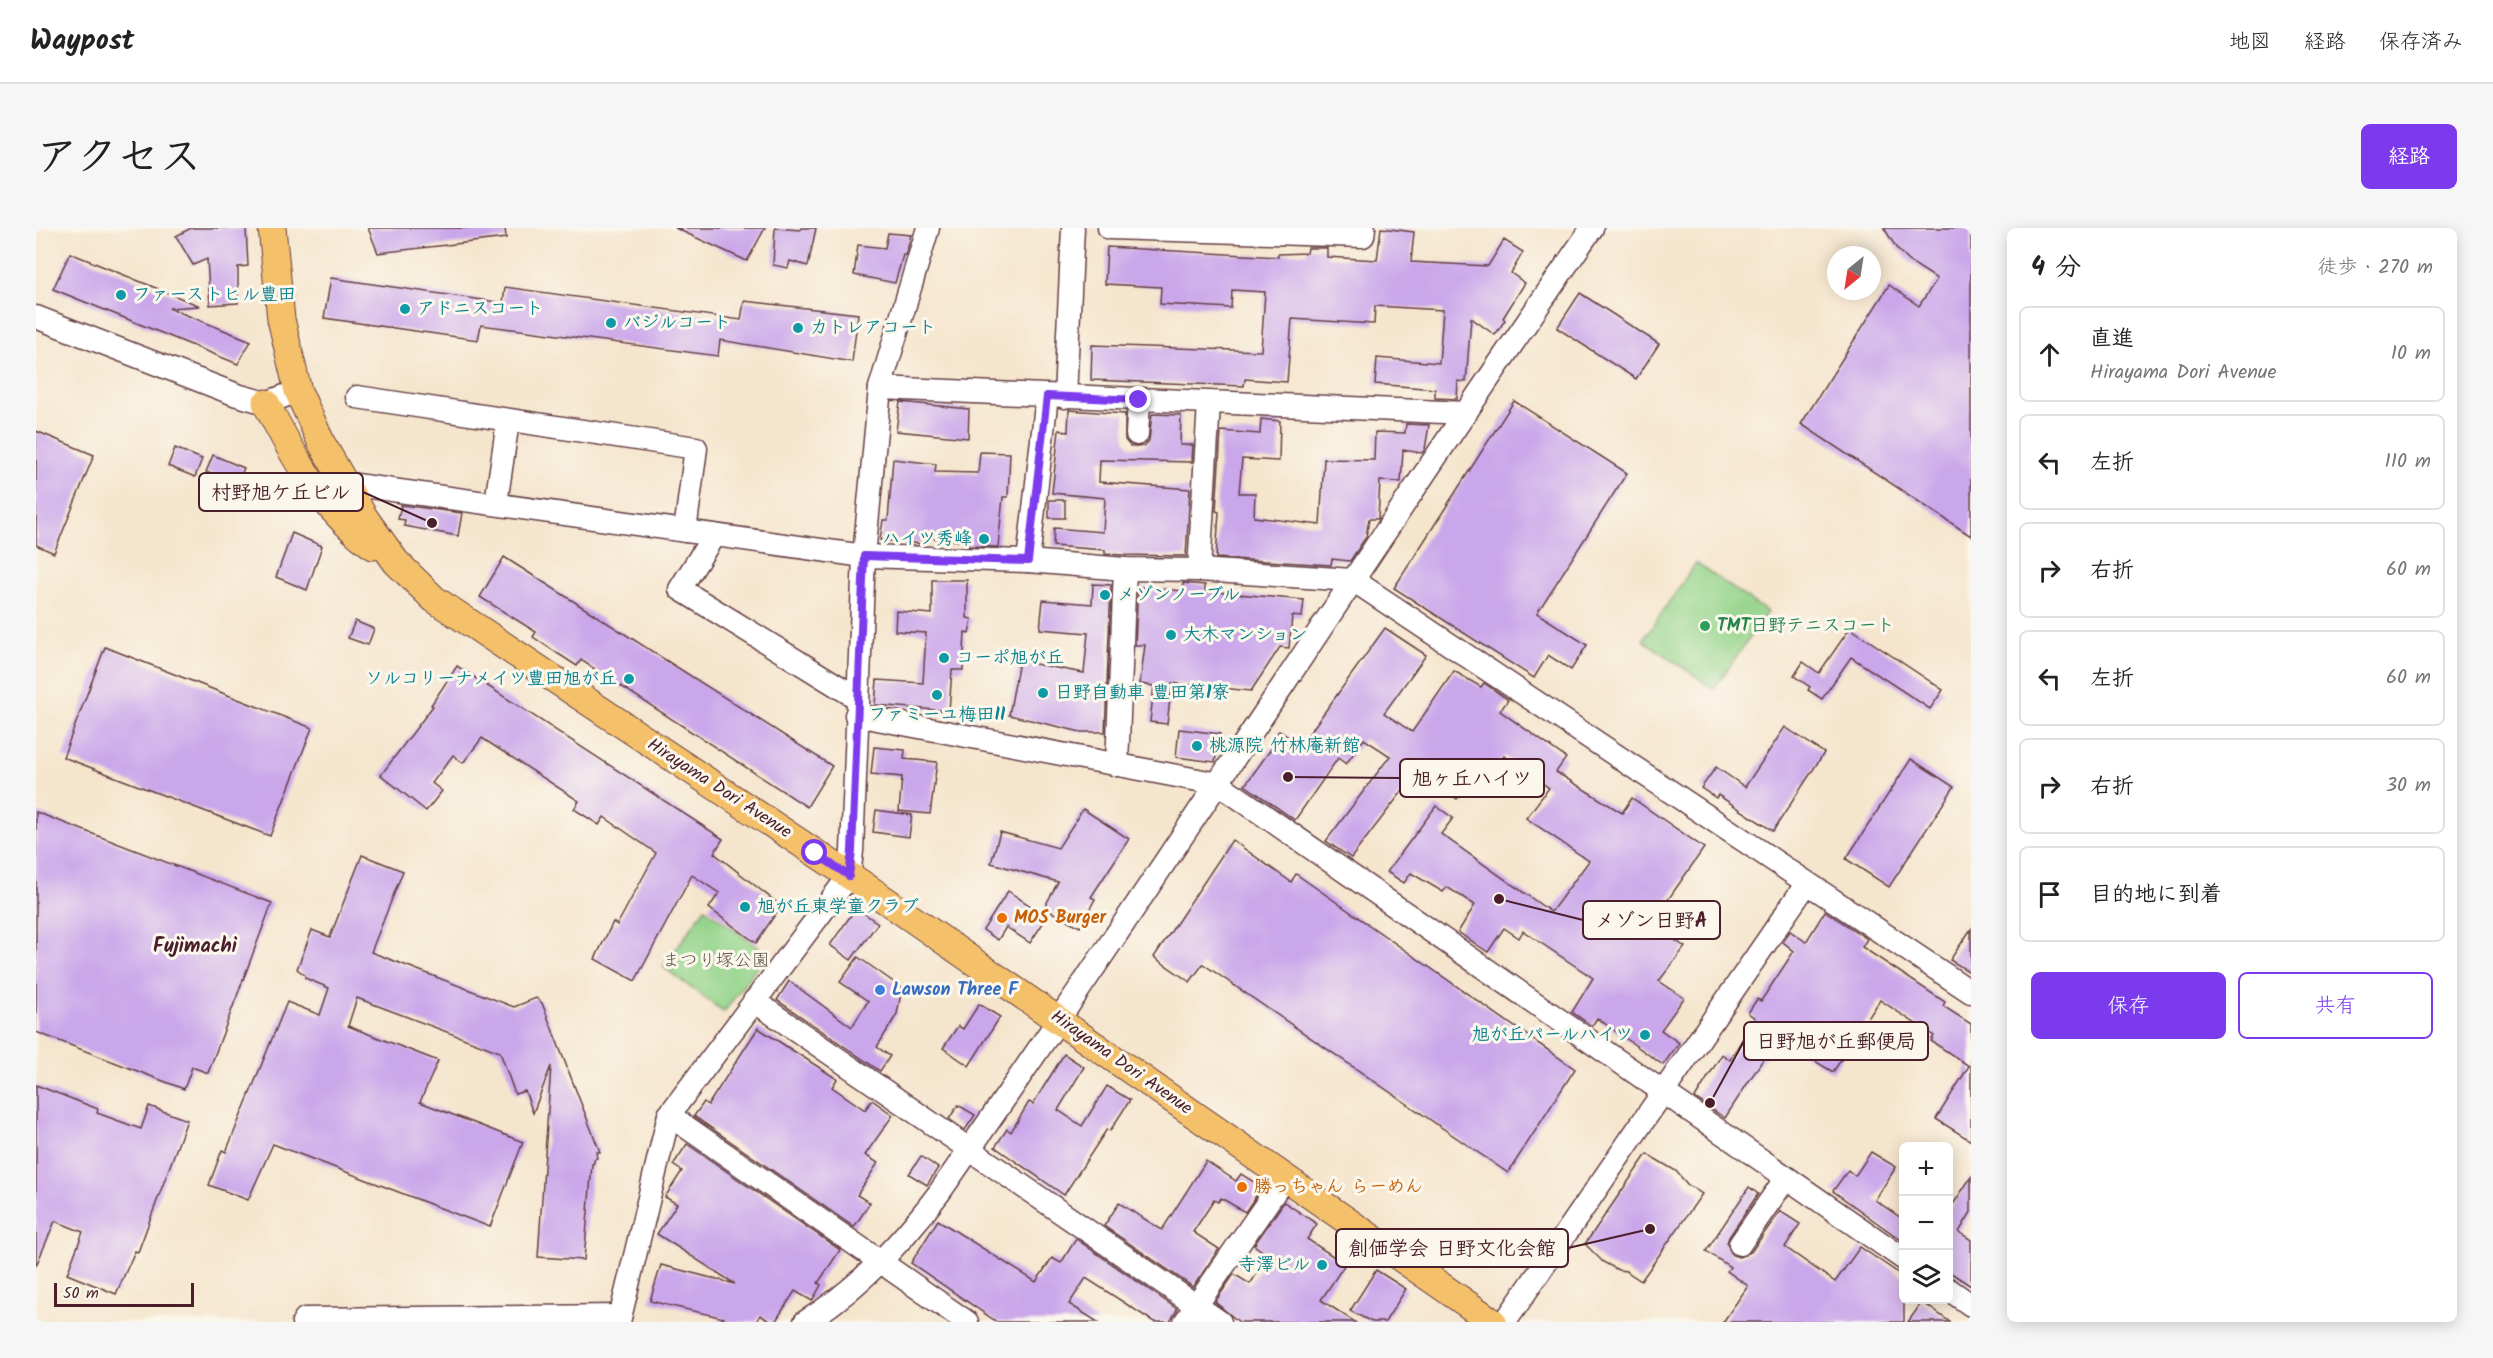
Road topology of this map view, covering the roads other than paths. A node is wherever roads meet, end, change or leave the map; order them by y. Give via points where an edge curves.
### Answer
1 (272, 228) edge
2 (928, 228) edge
3 (1073, 228) edge
4 (1109, 228) edge
5 (1364, 228) edge
6 (1592, 228) edge
7 (36, 317) edge
8 (880, 388) junction
9 (298, 391) junction
10 (1056, 396) junction
11 (357, 397) dead end
12 (1139, 400) junction
13 (266, 403) junction
14 (1209, 404) junction
15 (1466, 413) junction
16 (508, 421) junction
17 (1137, 434) dead end
18 (342, 483) junction
19 (496, 503) junction
20 (685, 531) junction
21 (714, 535) junction
22 (864, 556) junction
23 (1028, 561) junction
24 (396, 562) junction
25 (1125, 569) junction
26 (1199, 570) junction
27 (1353, 580) junction
28 (856, 707) junction
29 (1117, 765) junction
30 (1219, 784) junction
31 (849, 876) junction
32 (1808, 883) junction
33 (1971, 992) edge
34 (754, 1001) junction
35 (1058, 1019) junction
36 (1663, 1092) junction
37 (669, 1115) junction
38 (969, 1150) junction
39 (1285, 1177) junction
40 (1786, 1178) junction
41 (1740, 1244) dead end
42 (1899, 1255) edge
43 (878, 1262) junction
44 (1953, 1292) edge
45 (1971, 1305) edge
46 (1190, 1314) edge
47 (1475, 1317) edge
48 (620, 1319) edge
49 (303, 1322) edge
50 (805, 1322) edge
51 (967, 1322) edge
52 (1220, 1322) edge
53 (1504, 1322) edge

1 - 9 main road, Hirayama Dori Avenue via 281,319
2 - 8 street
3 - 10 street
4 - 5 street via 1363,236
6 - 15 street
7 - 13 street
8 - 10 street
8 - 22 street
9 - 13 street
9 - 18 main road, Hirayama Dori Avenue
10 - 12 street
10 - 23 street
11 - 16 street
12 - 14 street
12 - 17 street
13 - 24 main road via 315,488 354,533
14 - 15 street
14 - 26 street
15 - 27 street
16 - 19 street
16 - 20 street via 696,448
18 - 19 street
18 - 24 main road, Hirayama Dori Avenue
19 - 20 street
20 - 21 street
21 - 22 street
21 - 28 street via 680,589
22 - 23 street
22 - 28 street
23 - 25 street
24 - 31 main road, Hirayama Dori Avenue via 434,599 469,625
25 - 26 street
25 - 29 street
26 - 27 street
27 - 30 street
27 - 32 street
28 - 29 street
28 - 31 street
29 - 30 street
30 - 35 street
30 - 36 street
31 - 34 street
31 - 35 main road, Hirayama Dori Avenue
32 - 33 street
32 - 36 street
34 - 37 street
34 - 38 street
35 - 38 street
35 - 39 main road, Hirayama Dori Avenue
36 - 40 street
36 - 53 street
37 - 43 street
37 - 48 street
38 - 43 street via 921,1217
38 - 46 street
39 - 46 street
39 - 47 main road, Hirayama Dori Avenue
40 - 41 street
40 - 42 street
43 - 50 street via 822,1312
43 - 51 street
44 - 45 street
46 - 52 street
48 - 49 street via 440,1316

